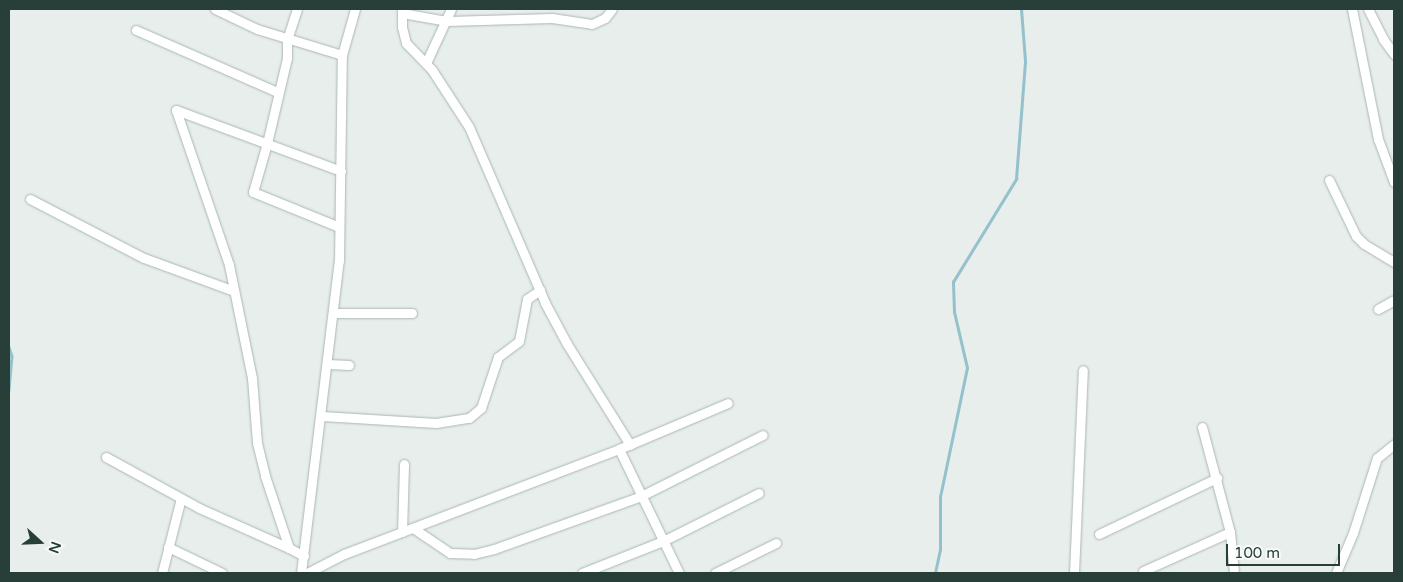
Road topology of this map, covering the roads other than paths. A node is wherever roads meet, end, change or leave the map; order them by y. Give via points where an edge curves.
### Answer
1 (215, 9) edge
2 (296, 9) edge
3 (355, 9) edge
4 (451, 9) edge
5 (612, 9) edge
6 (1352, 9) edge
7 (1368, 9) edge
8 (402, 11) edge
9 (447, 21) junction
10 (136, 30) dead end
11 (287, 39) junction
12 (1394, 54) edge
13 (342, 55) junction
14 (426, 63) junction
15 (277, 92) junction
16 (267, 143) junction
17 (341, 171) junction
18 (1329, 180) dead end
19 (1394, 182) edge
20 (30, 198) dead end
21 (339, 227) junction
22 (1394, 262) edge
23 (540, 290) junction
24 (234, 291) junction
25 (1394, 300) edge
26 (1378, 309) dead end
27 (333, 313) junction
28 (412, 313) dead end
29 (328, 364) junction
30 (349, 365) dead end
31 (1083, 370) dead end
32 (728, 403) dead end
33 (322, 416) junction
34 (1202, 427) dead end
35 (763, 435) dead end
36 (1394, 444) edge
37 (630, 445) junction
38 (619, 449) junction
39 (106, 457) dead end
40 (404, 464) dead end
41 (1217, 478) junction
42 (759, 493) dead end
43 (641, 496) junction
44 (181, 498) junction
45 (413, 528) junction
46 (402, 532) junction
47 (1230, 532) junction
48 (1099, 534) dead end
49 (663, 541) junction
50 (776, 543) dead end
51 (168, 547) junction
52 (289, 548) junction
53 (304, 556) junction
54 (1143, 570) dead end
55 (162, 573) edge
56 (222, 573) edge
57 (301, 573) edge
58 (307, 573) edge
59 (582, 573) edge
60 (679, 573) edge
61 (715, 573) edge
62 (1074, 573) edge
63 (1234, 573) edge
64 (1336, 573) edge

1 - 11 street
2 - 11 street
3 - 13 street
4 - 9 street
5 - 9 street via 605,18 592,24 552,18
6 - 19 street via 1378,138
7 - 12 street
8 - 9 street
8 - 14 street via 406,43
9 - 14 street
10 - 15 street
11 - 13 street
11 - 15 street via 287,58
13 - 17 street
14 - 23 street via 469,127
15 - 16 street
16 - 17 street
16 - 21 street via 253,192
16 - 24 street via 176,110 229,265
17 - 21 street
18 - 22 street via 1356,236
20 - 24 street via 144,258
21 - 27 street
23 - 33 street via 527,300 519,341 498,357 481,408 469,418 436,423
23 - 37 street via 567,344
24 - 52 street via 252,378 257,443
25 - 26 street
27 - 28 street
27 - 29 street
29 - 30 street
29 - 33 street
31 - 62 street
32 - 37 street
33 - 53 street
34 - 41 street
35 - 43 street
36 - 64 street via 1376,458 1353,533
37 - 38 street
38 - 43 street
38 - 45 street
39 - 44 street
40 - 46 street
41 - 47 street
41 - 48 street
42 - 49 street
43 - 45 street via 557,528 474,554 450,553
43 - 49 street
44 - 51 street
44 - 52 street
45 - 46 street
46 - 58 street
47 - 54 street
47 - 63 street
49 - 59 street
49 - 60 street
50 - 61 street
51 - 55 street
51 - 56 street
52 - 53 street
53 - 57 street

